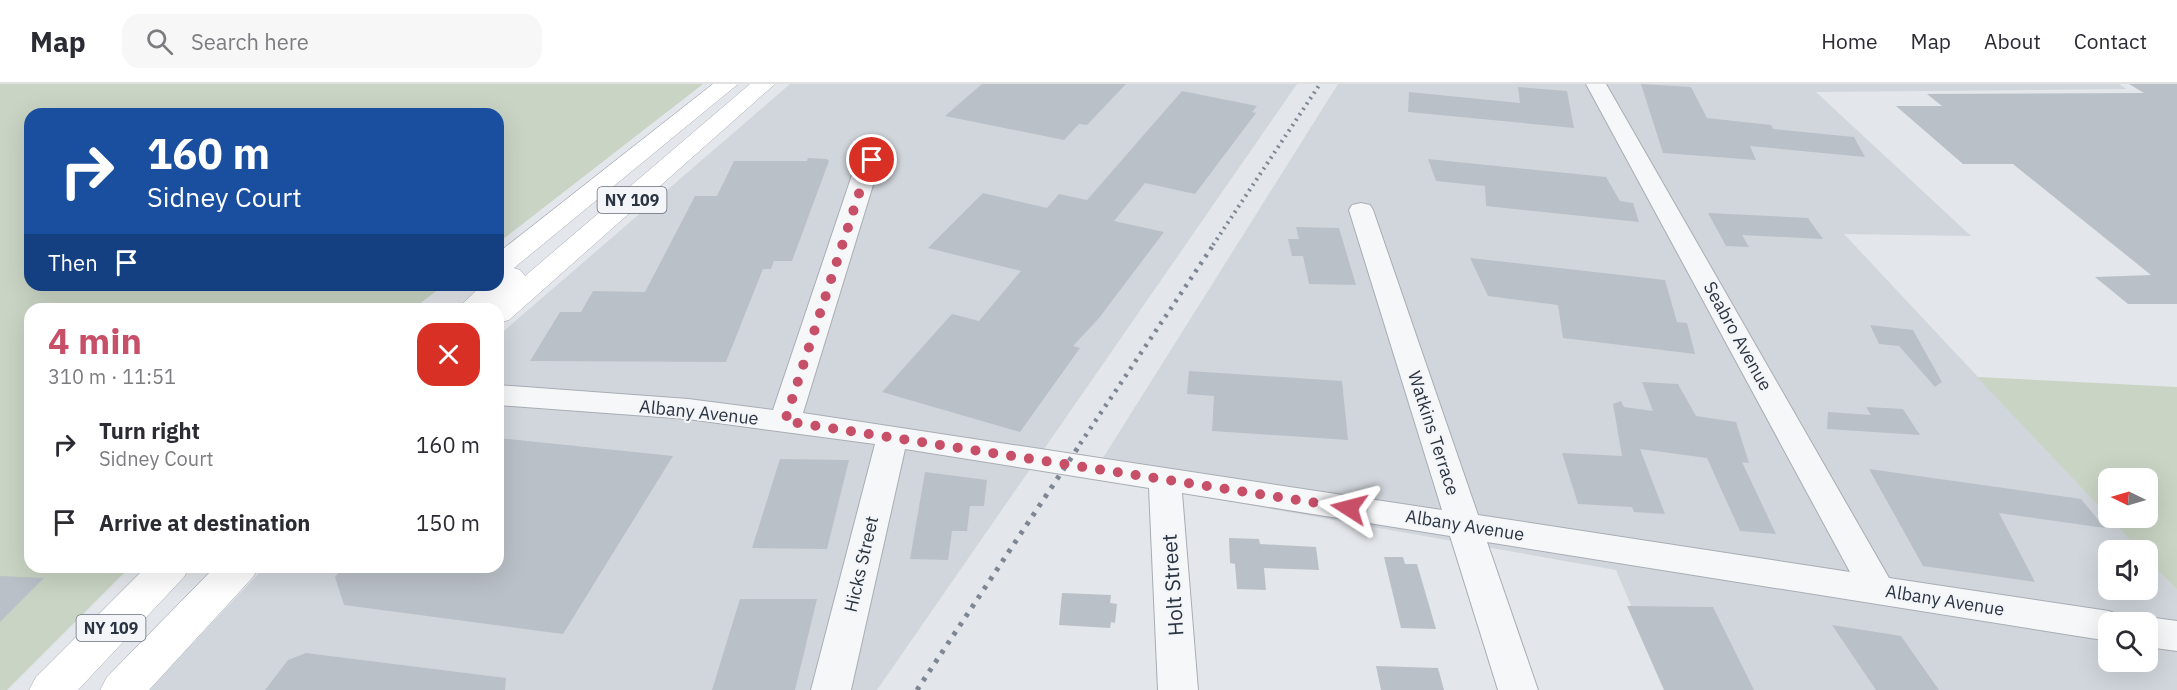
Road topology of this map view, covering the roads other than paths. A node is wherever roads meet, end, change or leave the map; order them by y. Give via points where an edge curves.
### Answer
1 (727, 84) edge
2 (764, 84) edge
3 (1596, 84) edge
4 (879, 153) dead end
5 (600, 186) junction
6 (1361, 210) dead end
7 (504, 262) edge
8 (504, 281) edge
9 (468, 291) edge
10 (492, 291) edge
11 (454, 303) edge
12 (479, 303) edge
13 (504, 309) edge
14 (504, 395) edge
15 (785, 421) junction
16 (893, 438) junction
17 (1165, 480) junction
18 (1464, 525) junction
19 (164, 573) edge
20 (232, 573) edge
21 (1878, 590) junction
22 (2098, 624) edge
23 (2158, 633) edge
24 (2177, 636) edge
25 (51, 690) edge
26 (122, 690) edge
27 (831, 690) edge
28 (1178, 690) edge
29 (1518, 690) edge

1 - 5 main road, NY 109
2 - 13 main road, NY 109
3 - 21 street, Seabro Avenue
4 - 15 street via 866,172
5 - 7 main road, NY 109
5 - 8 main road via 579,214
6 - 18 street, Watkins Terrace
9 - 11 main road
10 - 12 main road
14 - 15 street, Albany Avenue via 688,409
15 - 16 street, Albany Avenue
16 - 17 street, Albany Avenue
16 - 27 street, Hicks Street
17 - 18 street, Albany Avenue
17 - 28 street, Holt Street
18 - 21 street, Albany Avenue
18 - 29 street, Watkins Terrace
19 - 25 main road, NY 109
20 - 26 main road, NY 109
21 - 22 street, Albany Avenue
23 - 24 street

